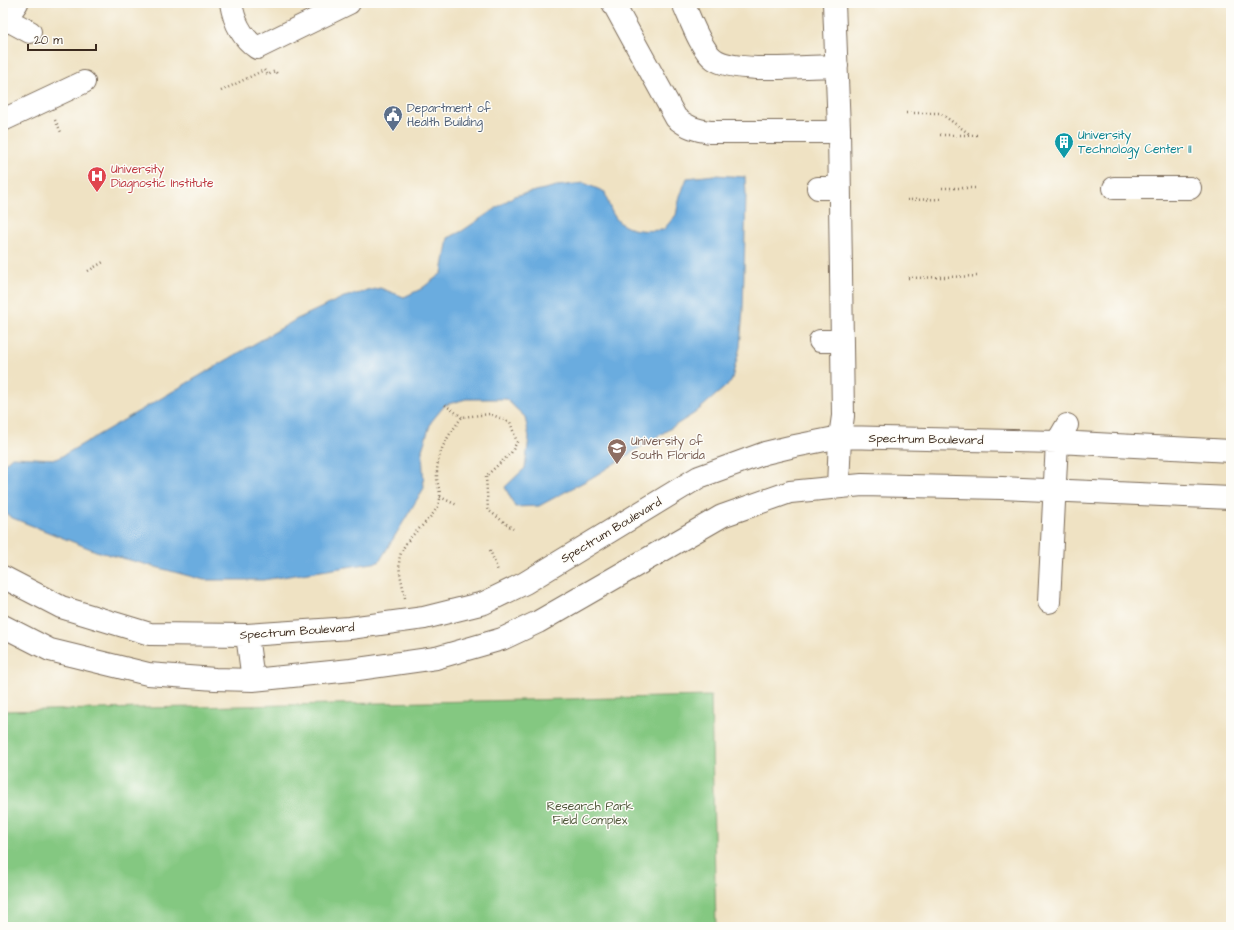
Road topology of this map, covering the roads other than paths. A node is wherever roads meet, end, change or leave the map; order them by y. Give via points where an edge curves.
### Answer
1 (231, 3) edge
2 (348, 3) edge
3 (613, 3) edge
4 (682, 3) edge
5 (834, 3) edge
6 (8, 15) edge
7 (30, 32) dead end
8 (837, 66) junction
9 (84, 82) dead end
10 (3, 120) edge
11 (839, 132) junction
12 (1114, 188) dead end
13 (1190, 188) dead end
14 (1062, 433) junction
15 (840, 438) junction
16 (1231, 451) edge
17 (838, 487) junction
18 (1055, 491) junction
19 (1231, 498) edge
20 (3, 577) edge
21 (1049, 602) dead end
22 (3, 626) edge
23 (247, 635) junction
24 (253, 680) junction

1 - 2 street via 236,25 243,36 257,48
3 - 11 street via 676,118 684,125 710,132
4 - 8 street via 704,48 714,59 726,65
5 - 8 street
6 - 7 street
8 - 11 street
9 - 10 street
11 - 15 street via 829,188 831,341 843,416
12 - 13 street
14 - 15 street, Spectrum Boulevard
14 - 16 street, Spectrum Boulevard
14 - 18 street
15 - 17 street
15 - 23 street, Spectrum Boulevard via 765,453 699,477 525,582 484,603 424,618 350,628
17 - 18 street via 862,485
17 - 24 street via 790,492 722,516 538,622 502,639 436,658
18 - 19 street
18 - 21 street
20 - 23 street, Spectrum Boulevard via 61,607 150,634
22 - 24 street via 50,650 148,674
23 - 24 street

